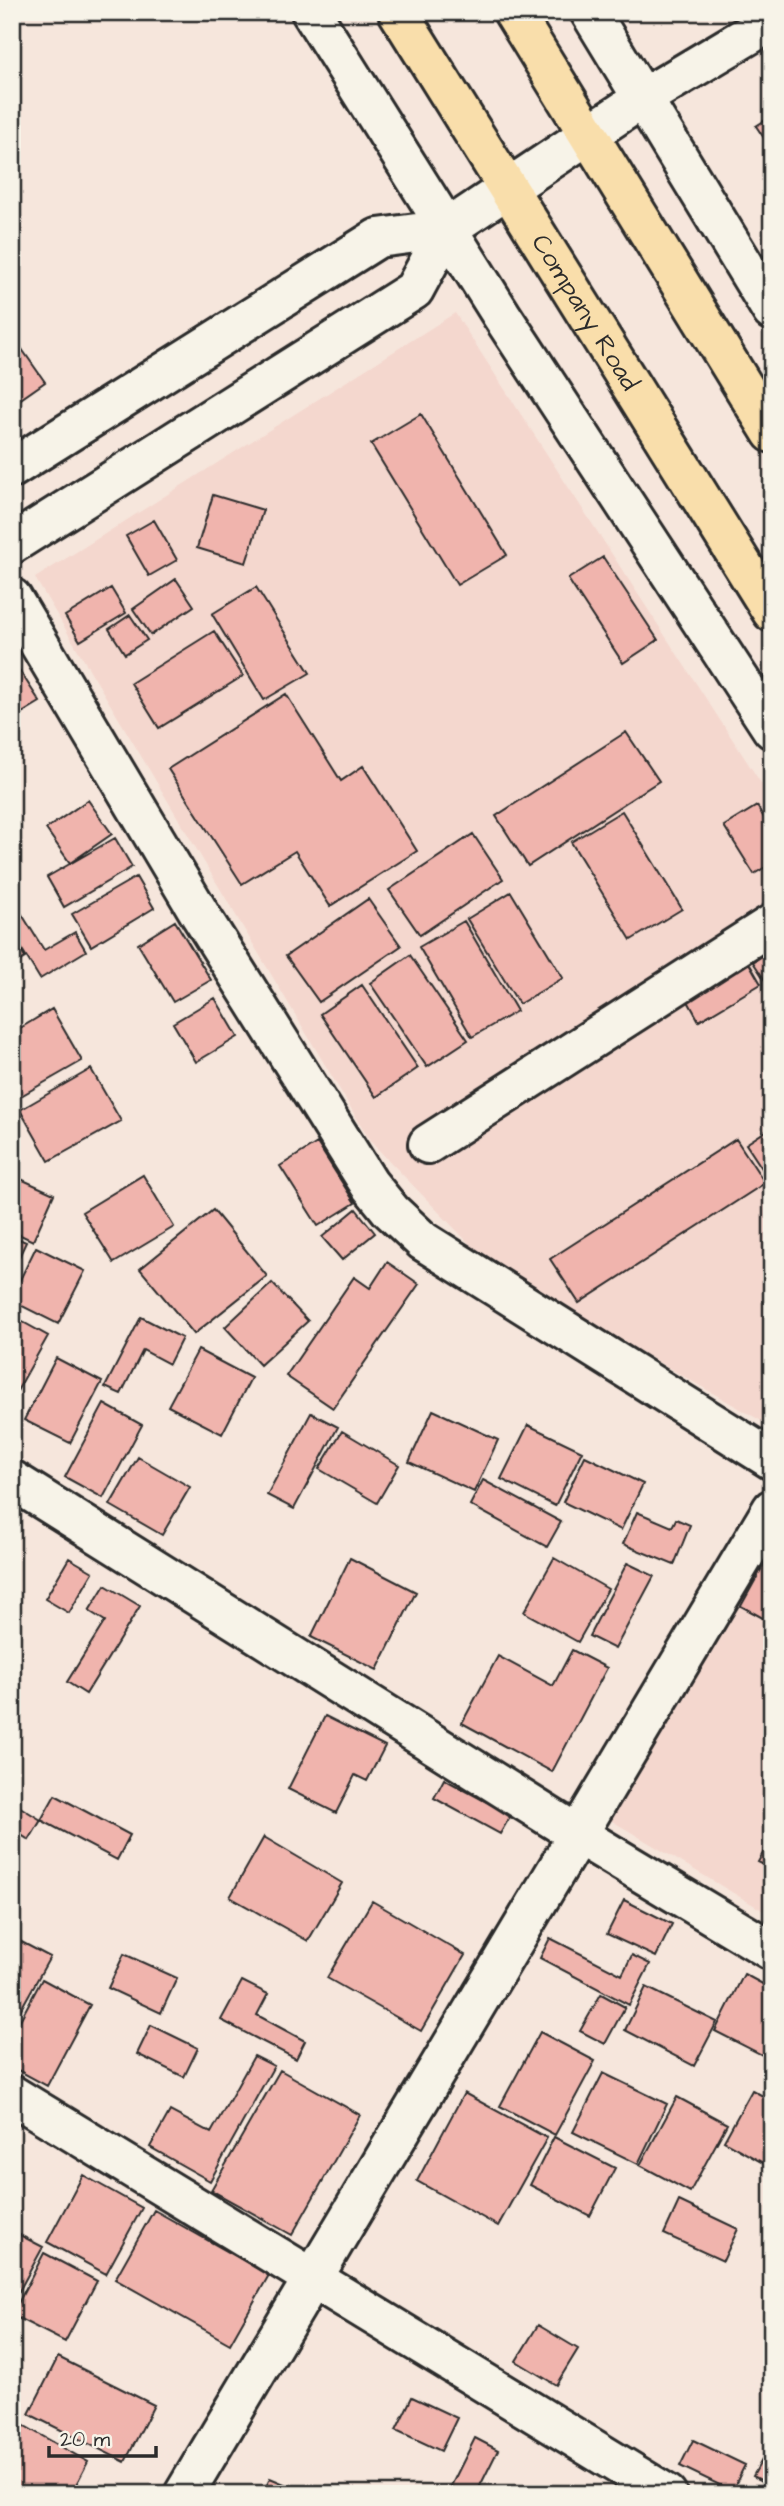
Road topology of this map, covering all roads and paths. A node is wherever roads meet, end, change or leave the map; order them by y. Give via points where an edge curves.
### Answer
1 (310, 12) edge
2 (398, 12) edge
3 (513, 12) edge
4 (590, 12) edge
5 (772, 21) edge
6 (643, 98) junction
7 (589, 133) junction
8 (508, 188) junction
9 (447, 229) junction
10 (772, 311) edge
11 (772, 433) edge
12 (12, 468) edge
13 (12, 544) edge
14 (12, 598) edge
15 (772, 612) edge
16 (772, 729) edge
17 (772, 924) edge
18 (428, 1143) dead end
19 (772, 1460) edge
20 (12, 1480) edge
21 (772, 1509) edge
22 (577, 1834) junction
23 (772, 1951) edge
24 (12, 2095) edge
25 (312, 2278) junction
26 (184, 2494) edge
27 (667, 2494) edge

1 - 9 street
2 - 8 highway, Company Road
3 - 7 highway
4 - 6 street
5 - 6 street
6 - 7 street
6 - 10 street
7 - 8 street
7 - 11 highway
8 - 9 street
8 - 15 highway, Company Road
9 - 12 street via 378,238
9 - 13 street via 414,290
9 - 16 street
14 - 19 street via 201,916 369,1184 391,1211 423,1241
17 - 18 street
20 - 22 street
21 - 22 street
22 - 23 street
22 - 25 street
24 - 25 street
25 - 26 street
25 - 27 street

